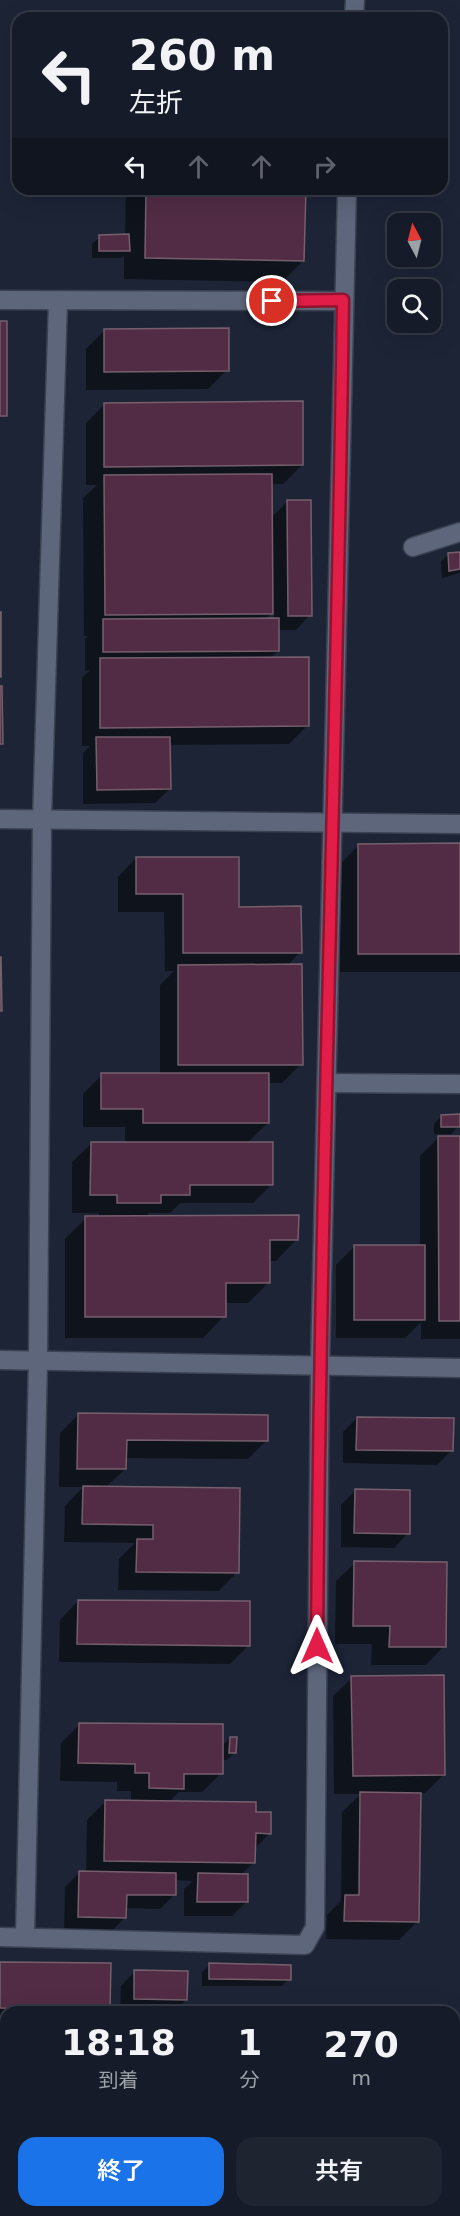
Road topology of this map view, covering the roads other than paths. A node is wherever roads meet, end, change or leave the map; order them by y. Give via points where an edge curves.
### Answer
1 (347, 195) edge
2 (0, 300) edge
3 (343, 300) junction
4 (58, 301) junction
5 (460, 532) edge
6 (413, 547) dead end
7 (0, 819) edge
8 (42, 819) junction
9 (334, 822) junction
10 (460, 824) edge
11 (327, 1083) junction
12 (460, 1084) edge
13 (0, 1360) edge
14 (38, 1360) junction
15 (320, 1365) junction
16 (460, 1368) edge
17 (0, 1936) edge
18 (25, 1937) junction

1 - 3 street
2 - 4 street
3 - 4 street
3 - 9 street
4 - 8 street
5 - 6 street
7 - 8 street
8 - 9 street
8 - 14 street
9 - 10 street
9 - 11 street
11 - 12 street
11 - 15 street
13 - 14 street
14 - 15 street
14 - 18 street
15 - 16 street
15 - 18 street via 315,1927 305,1945
17 - 18 street

